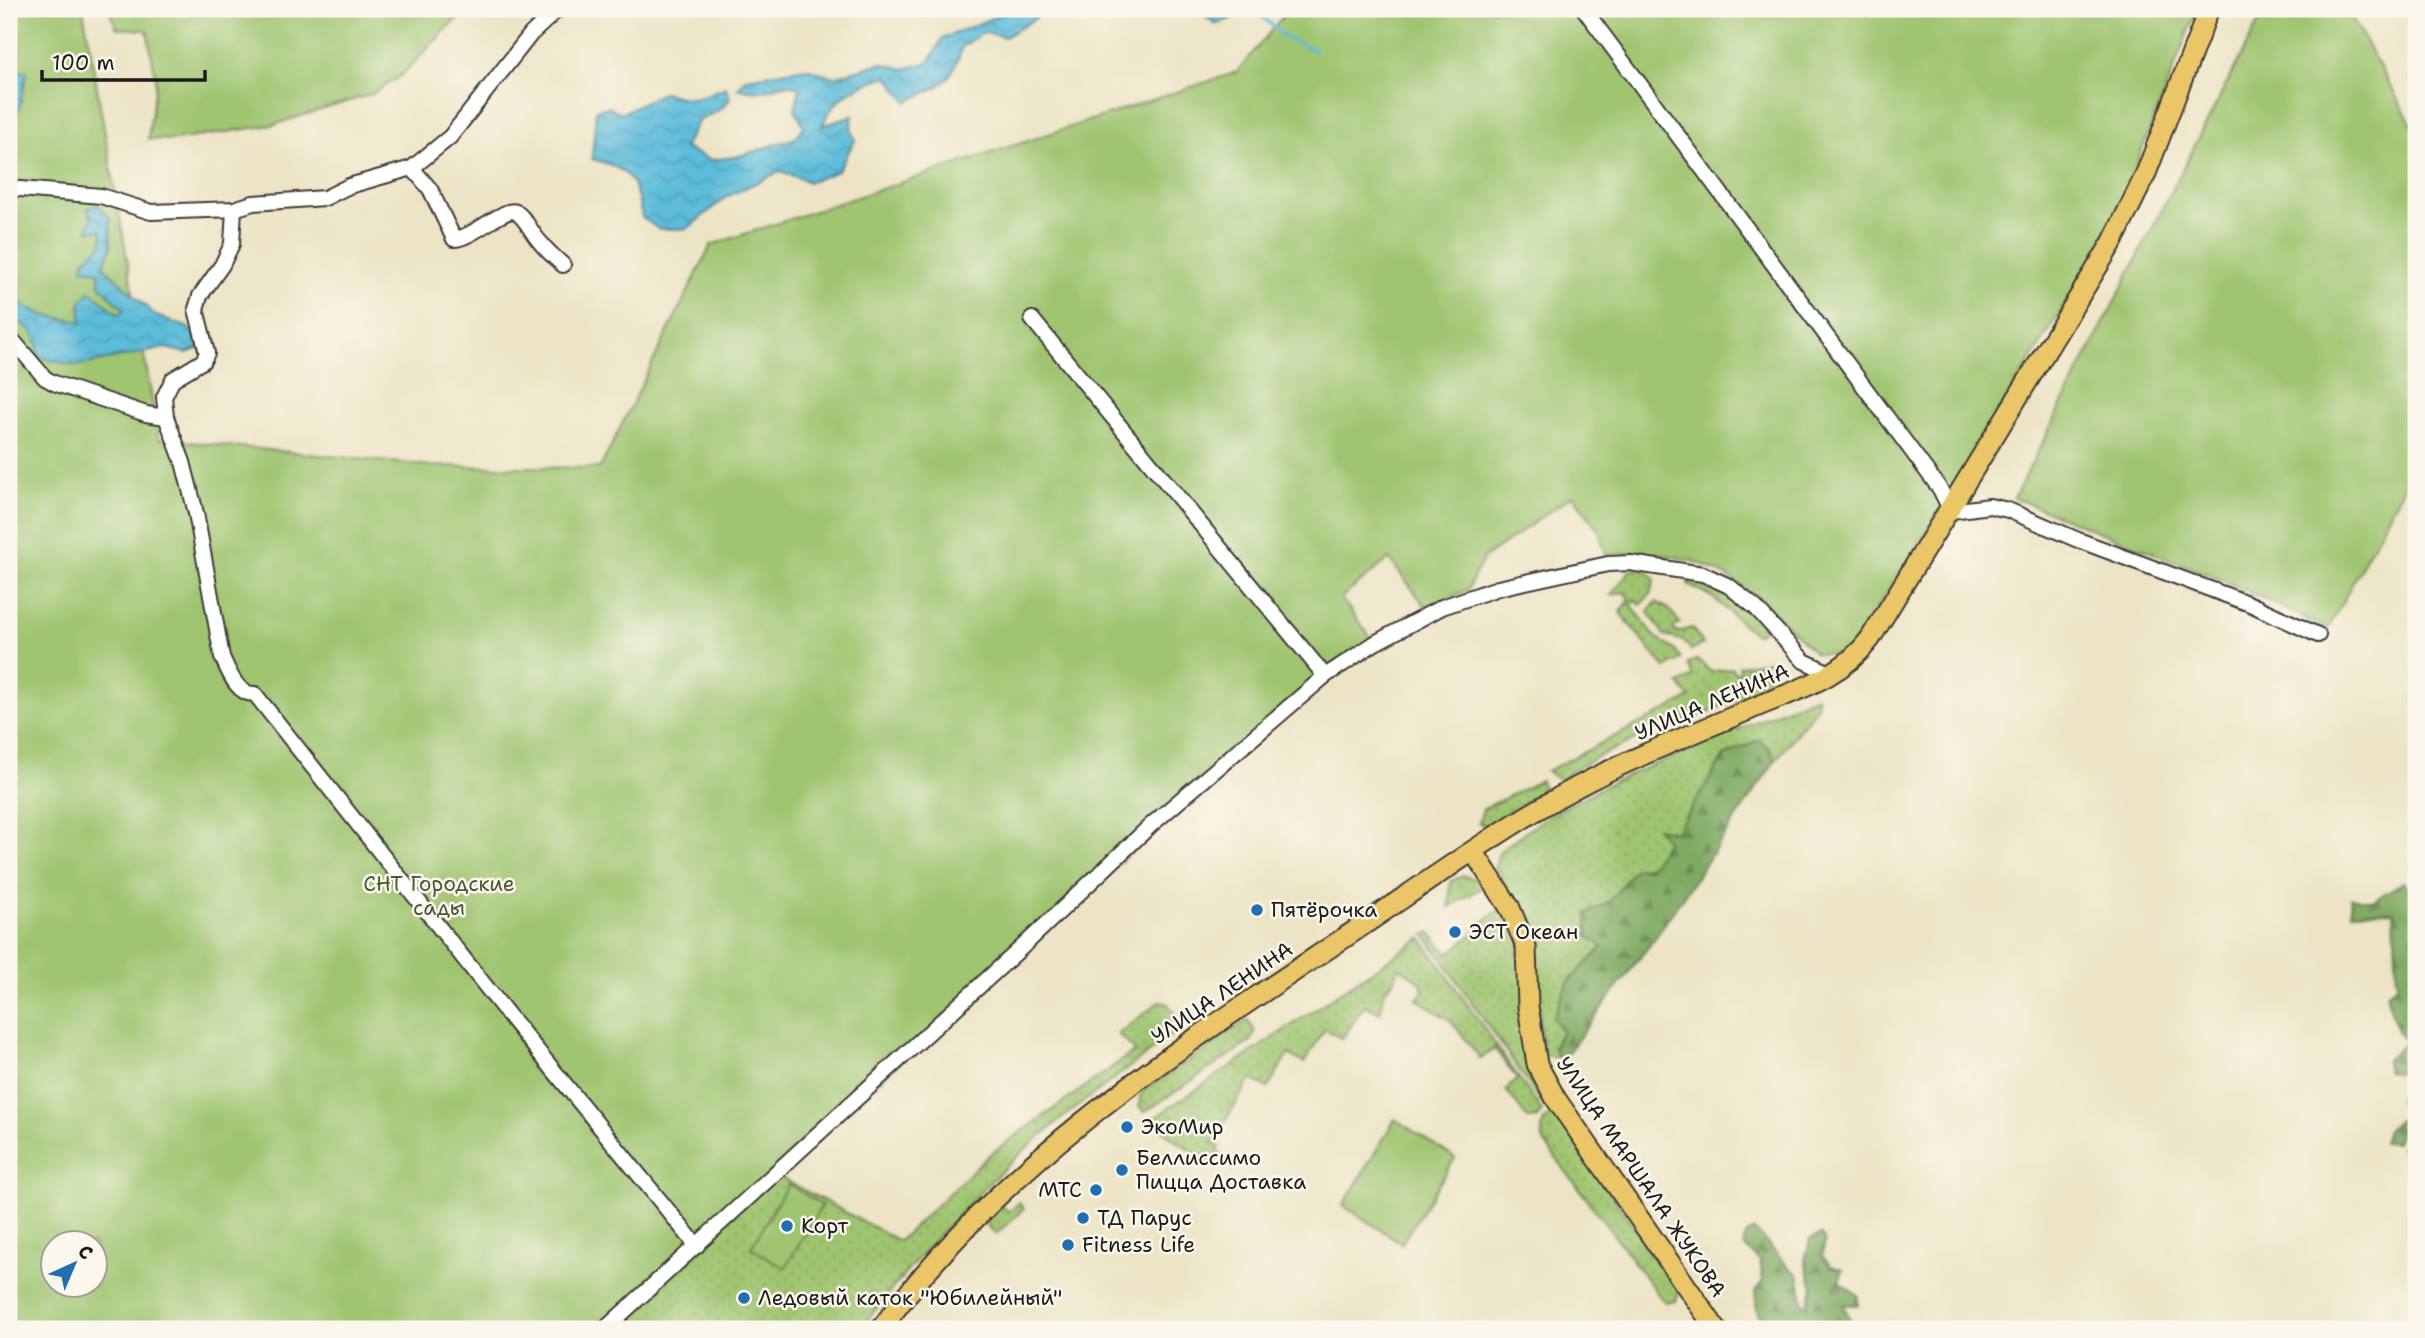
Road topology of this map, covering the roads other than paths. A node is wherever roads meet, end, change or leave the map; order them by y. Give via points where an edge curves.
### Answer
1 (558, 9) edge
2 (1584, 9) edge
3 (2209, 9) edge
4 (412, 168) junction
5 (9, 188) edge
6 (234, 209) junction
7 (563, 265) dead end
8 (1032, 319) dead end
9 (9, 336) edge
10 (166, 417) junction
11 (1951, 511) junction
12 (2318, 635) dead end
13 (1832, 674) junction
14 (1325, 676) junction
15 (1473, 851) junction
16 (697, 1245) junction
17 (605, 1329) edge
18 (881, 1329) edge
19 (1716, 1329) edge

1 - 4 street via 531,34 450,136
2 - 11 street via 1940,489
3 - 11 main road, УЛИЦА ЛЕНИНА via 2145,176 2112,243
4 - 6 street via 362,181 326,198 253,203
4 - 7 street via 430,189 454,239 477,232 512,210
5 - 6 street via 101,196 151,212
6 - 10 street via 232,244 196,309 207,352 202,361 173,379 164,397
8 - 14 street
9 - 10 street via 54,383
10 - 16 street via 196,513 222,657 230,675 241,691 255,694
11 - 12 street via 1990,506 2008,510
11 - 13 main road, УЛИЦА ЛЕНИНА via 1870,639
13 - 14 street via 1804,661 1756,608 1729,586 1703,574 1630,562 1520,582 1442,607
13 - 15 main road, УЛИЦА ЛЕНИНА via 1581,785
14 - 16 street via 1102,868 1010,959
15 - 18 main road, УЛИЦА ЛЕНИНА via 1119,1091 1063,1135 970,1220
15 - 19 main road, УЛИЦА МАРШАЛА ЖУКОВА via 1510,908 1526,947 1528,1006 1537,1064 1556,1099
16 - 17 street

